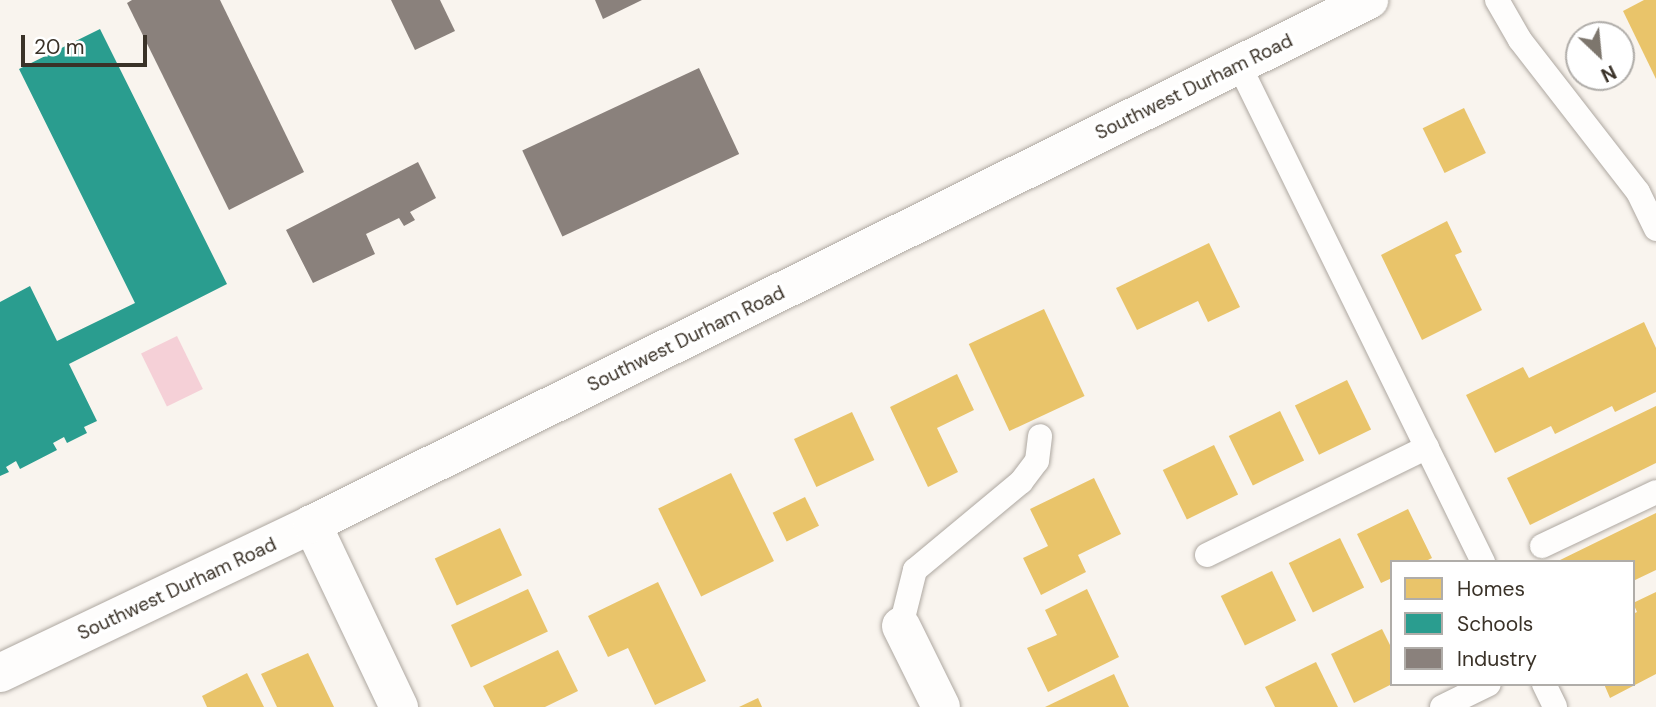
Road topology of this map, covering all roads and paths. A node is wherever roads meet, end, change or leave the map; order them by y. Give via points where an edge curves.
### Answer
1 (1369, 0) edge
2 (1497, 0) edge
3 (1239, 65) junction
4 (1656, 229) edge
5 (1040, 436) dead end
6 (1427, 447) junction
7 (1656, 492) edge
8 (312, 524) junction
9 (1542, 546) dead end
10 (1207, 555) dead end
11 (1482, 560) edge
12 (901, 626) joint
13 (0, 673) edge
14 (1485, 686) edge
15 (1545, 686) edge
16 (400, 707) edge
17 (941, 707) edge
18 (1442, 707) edge
19 (1555, 707) edge

1 - 3 main road, Southwest Durham Road
2 - 4 lane via 1520,40 1620,166
3 - 6 lane
3 - 8 main road, Southwest Durham Road
5 - 12 lane via 1037,461 1021,482 915,570
6 - 10 lane
6 - 11 lane
7 - 9 lane
8 - 13 main road, Southwest Durham Road
8 - 16 main road
12 - 17 main road
14 - 18 lane
15 - 19 lane

